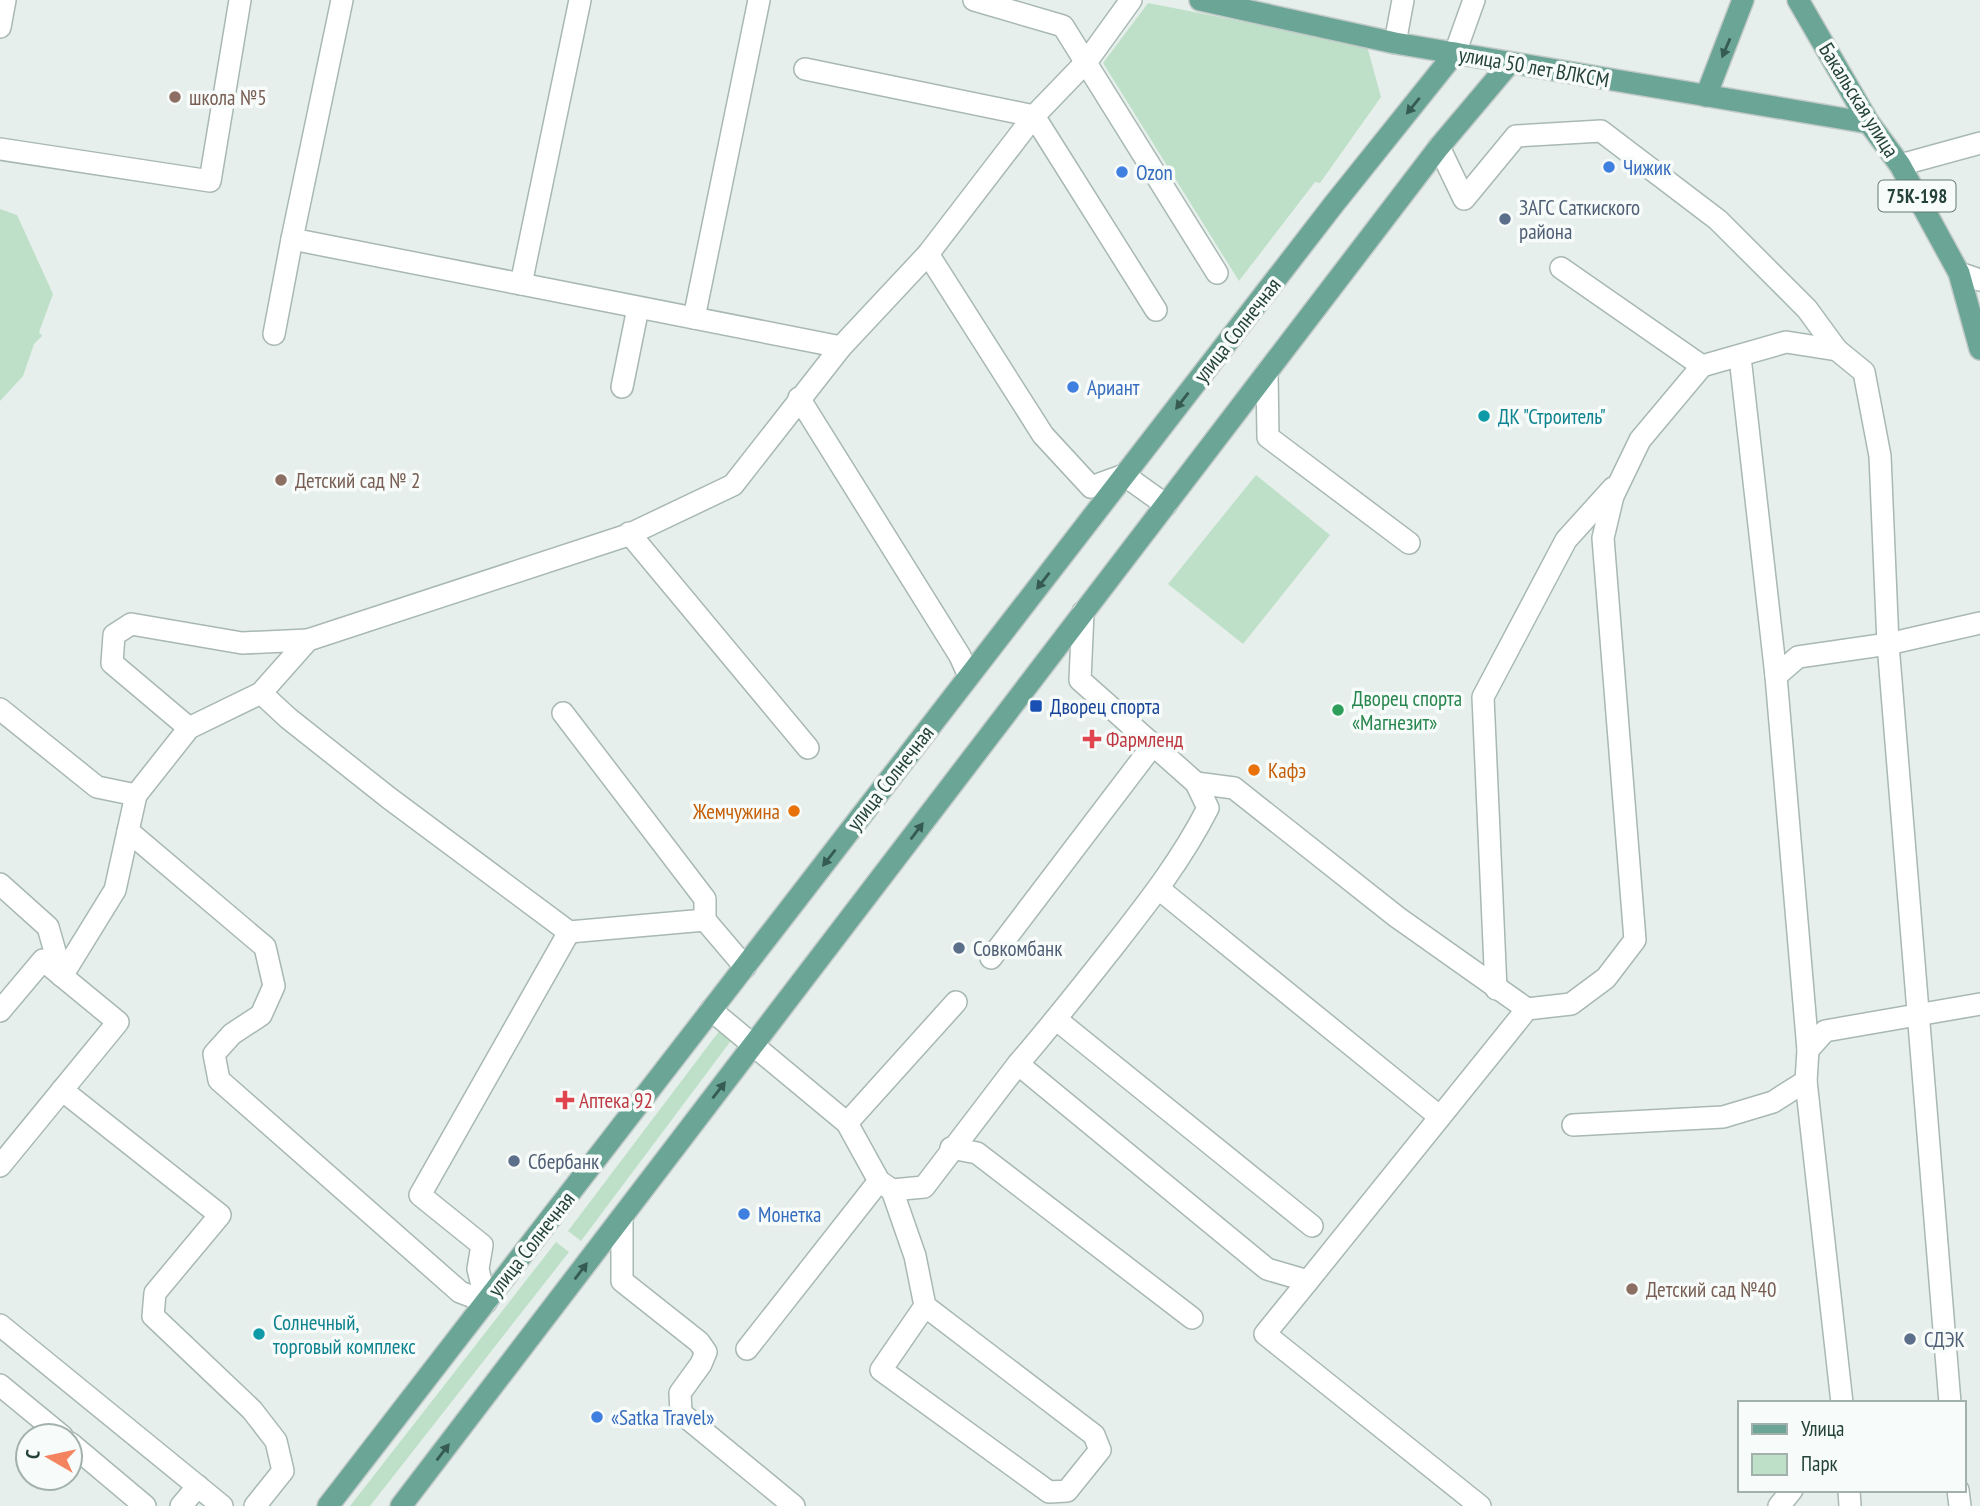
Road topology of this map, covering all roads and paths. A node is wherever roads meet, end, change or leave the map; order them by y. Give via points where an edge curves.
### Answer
1 (5, 0) edge
2 (240, 0) edge
3 (342, 0) edge
4 (580, 0) edge
5 (759, 0) edge
6 (974, 0) edge
7 (1131, 0) edge
8 (1200, 0) edge
9 (1403, 0) edge
10 (1474, 0) edge
11 (1744, 0) edge
12 (1798, 0) edge
13 (0, 27) edge
14 (1395, 43) junction
15 (1455, 53) junction
16 (1087, 61) junction
17 (1509, 64) junction
18 (805, 69) dead end
19 (1706, 96) junction
20 (1034, 116) junction
21 (1869, 123) junction
22 (1980, 143) edge
23 (1438, 147) junction
24 (0, 149) edge
25 (1900, 165) junction
26 (292, 239) junction
27 (928, 254) junction
28 (1560, 268) dead end
29 (1217, 273) dead end
30 (1959, 274) junction
31 (1980, 280) edge
32 (521, 284) junction
33 (638, 308) junction
34 (1156, 310) dead end
35 (694, 318) junction
36 (274, 334) dead end
37 (841, 346) junction
38 (1980, 349) edge
39 (1837, 350) junction
40 (1740, 357) junction
41 (1702, 366) junction
42 (1267, 372) junction
43 (622, 387) dead end
44 (799, 398) junction
45 (1124, 475) junction
46 (1621, 480) junction
47 (1166, 505) junction
48 (629, 533) junction
49 (1409, 543) dead end
50 (1083, 612) junction
51 (1980, 624) edge
52 (308, 640) junction
53 (1888, 644) junction
54 (969, 676) junction
55 (1776, 676) junction
56 (261, 693) junction
57 (0, 709) edge
58 (563, 713) dead end
59 (189, 727) junction
60 (1153, 745) junction
61 (808, 748) dead end
62 (1196, 783) junction
63 (136, 795) junction
64 (128, 831) junction
65 (0, 884) edge
66 (1158, 889) junction
67 (705, 920) junction
68 (569, 933) junction
69 (991, 958) dead end
70 (744, 967) junction
71 (62, 975) junction
72 (1496, 989) junction
73 (957, 1002) dead end
74 (1980, 1004) edge
75 (1527, 1009) junction
76 (711, 1010) junction
77 (0, 1011) edge
78 (1919, 1014) junction
79 (1057, 1020) junction
80 (755, 1044) junction
81 (1808, 1050) junction
82 (1018, 1064) junction
83 (1806, 1081) junction
84 (62, 1090) junction
85 (1440, 1118) junction
86 (847, 1123) junction
87 (1573, 1125) dead end
88 (951, 1148) junction
89 (0, 1166) edge
90 (886, 1185) junction
91 (622, 1217) junction
92 (1312, 1226) dead end
93 (1308, 1281) junction
94 (486, 1301) junction
95 (925, 1306) junction
96 (1192, 1318) dead end
97 (0, 1325) edge
98 (747, 1349) dead end
99 (0, 1385) edge
100 (1842, 1401) edge
101 (1950, 1401) edge
102 (45, 1422) edge
103 (84, 1455) edge
104 (198, 1486) junction
105 (145, 1506) edge
106 (181, 1506) edge
107 (222, 1506) edge
108 (255, 1506) edge
109 (328, 1506) edge
110 (401, 1506) edge
111 (794, 1506) edge
112 (1480, 1506) edge

1 - 13 street
2 - 24 street via 210,181
3 - 26 street
4 - 32 street
5 - 35 street
6 - 16 street via 1063,26
7 - 16 street
8 - 14 main road, улица 50 лет ВЛКСМ
9 - 14 street
10 - 15 street
11 -> 19 main road
12 - 21 main road, Бакальская улица / 75К-198
14 - 15 main road, улица 50 лет ВЛКСМ
15 - 17 main road, улица 50 лет ВЛКСМ
15 -> 45 main road, улица Солнечная
16 - 20 street
16 - 29 street
17 - 19 main road, улица 50 лет ВЛКСМ
17 - 23 main road
18 - 20 street
19 - 21 main road, улица 50 лет ВЛКСМ
20 - 27 street
20 - 34 street
21 - 25 main road, Бакальская улица / 75К-198
22 - 25 street
23 - 39 street via 1464,199 1516,136 1601,131 1718,220 1807,309
23 - 42 main road
25 - 30 main road, Бакальская улица / 75К-198
26 - 32 street
26 - 36 street
27 - 37 street
27 - 45 street via 1043,435 1091,487
28 - 41 street
30 - 31 street
30 - 38 main road, 75К-198
32 - 33 street
33 - 35 street
33 - 43 street
35 - 37 street
37 - 44 street
39 - 40 street via 1786,342
39 - 53 street via 1864,372 1880,456
40 - 41 street
40 - 55 street
41 - 46 street via 1640,440
42 - 47 main road
42 - 49 street via 1268,437
44 - 48 street via 733,485
44 - 54 street
45 - 47 street
45 -> 54 main road, улица Солнечная
46 - 72 street via 1566,540 1483,698
46 - 75 street via 1603,538 1635,940 1606,978 1571,1004
47 - 50 main road
48 - 52 street
48 - 61 street
50 - 60 street via 1080,680
80 -> 50 main road
51 - 53 street
52 - 56 street
52 - 59 street via 242,643 131,624 114,635 112,663
53 - 55 street via 1798,657
53 - 78 street
54 -> 70 main road, улица Солнечная
55 - 81 street
56 - 59 street
56 - 68 street via 379,790
57 - 63 street via 97,787
58 - 67 street via 705,899
59 - 63 street
60 - 62 street
60 - 69 street
62 - 66 street via 1208,808
62 - 72 street via 1234,788
63 - 64 street
64 - 71 street via 115,890
64 - 94 street via 265,947 274,986 261,1014 232,1034 214,1054 219,1080 460,1292
65 - 71 street via 48,927
66 - 79 street
66 - 85 street
67 - 68 street
67 - 70 street
68 - 94 street via 420,1195 482,1245 478,1269
70 - 76 main road, улица Солнечная
71 - 77 street via 43,960
71 - 84 street via 118,1022
72 - 75 street
73 - 86 street
74 - 78 street
75 - 85 street
76 - 80 street
76 - 94 main road, улица Солнечная
78 - 81 street via 1825,1031
78 - 101 street
79 - 82 street
79 - 92 street
80 - 86 street
91 -> 80 main road
81 - 83 street
82 - 88 street
82 - 93 street via 1267,1269
83 - 87 street via 1773,1102 1723,1117
83 - 100 street
84 - 89 street
84 - 108 street via 220,1215 155,1293 153,1315 252,1410 276,1441 282,1471
85 - 93 street
86 - 90 street
88 - 90 street via 923,1187
88 - 96 street via 977,1153
90 - 95 street via 915,1256
90 - 98 street
110 -> 91 main road
91 - 111 street via 622,1281 704,1347 704,1358 680,1393 681,1413
93 - 112 street via 1265,1335
94 - 109 main road, улица Солнечная
95 - 95 street via 881,1370 1049,1492 1067,1491 1100,1450 1094,1435
97 - 104 street
99 - 102 street
103 - 105 street
104 - 106 street
104 - 107 street

